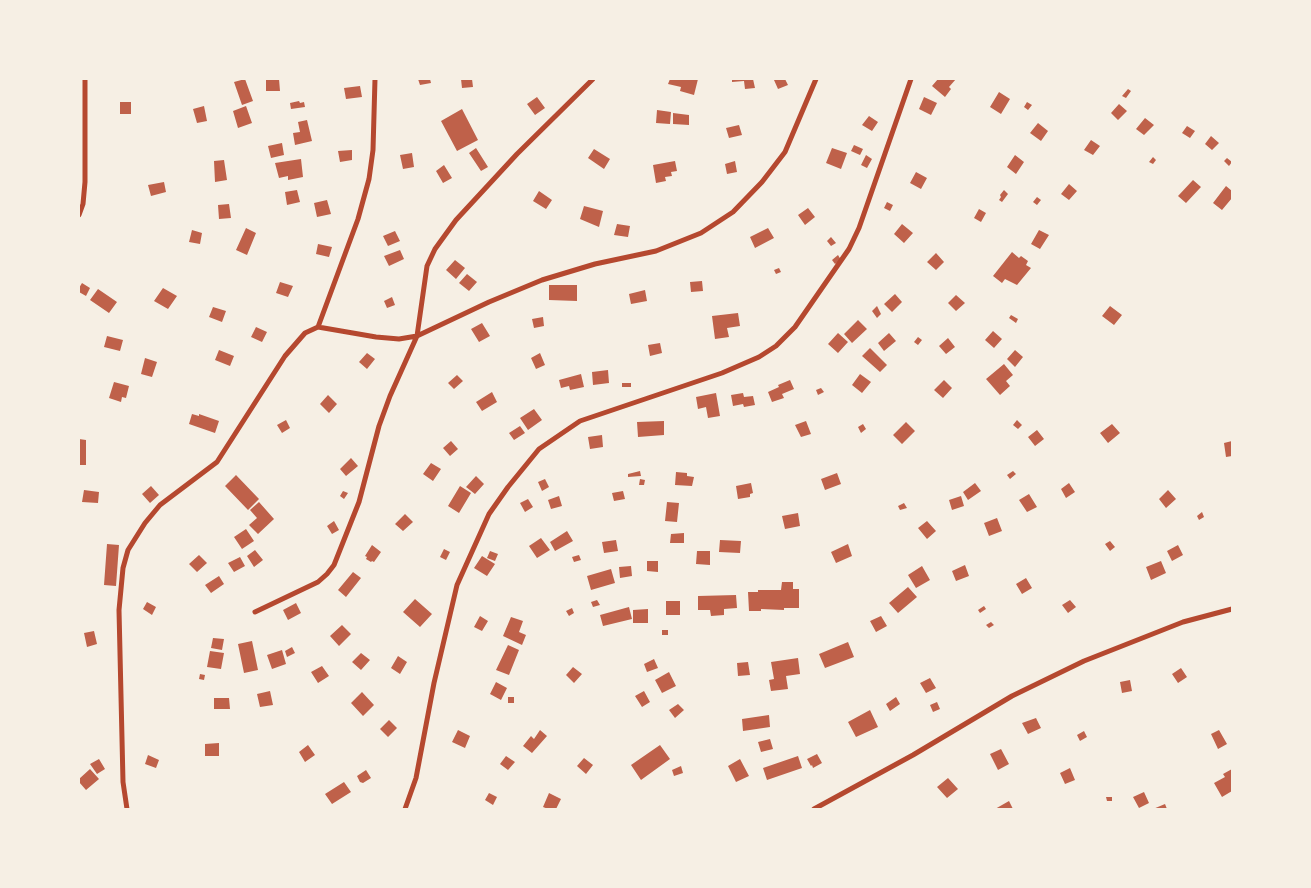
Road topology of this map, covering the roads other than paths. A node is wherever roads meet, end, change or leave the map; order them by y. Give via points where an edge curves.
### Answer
1 (85, 79) edge
2 (376, 79) edge
3 (593, 79) edge
4 (816, 79) edge
5 (911, 79) edge
6 (79, 215) edge
7 (318, 326) junction
8 (418, 336) junction
9 (1232, 609) edge
10 (255, 612) dead end
11 (127, 809) edge
12 (405, 809) edge
13 (814, 809) edge

1 - 6 street via 85,182
2 - 7 street via 369,179 358,219
3 - 8 street via 517,154 456,220 435,249 427,266
4 - 8 street via 785,152 733,212 701,233 656,251 542,280
5 - 12 street via 849,249 795,326 776,346 722,373 580,421 539,449 489,514 458,585 434,683 416,778
7 - 8 street via 376,337 398,339
7 - 11 street via 305,333 285,356 217,462 160,505 128,550 119,610 123,782
8 - 10 street via 390,396 358,502 334,565 318,582
9 - 13 street via 1183,622 1084,661 1012,696

